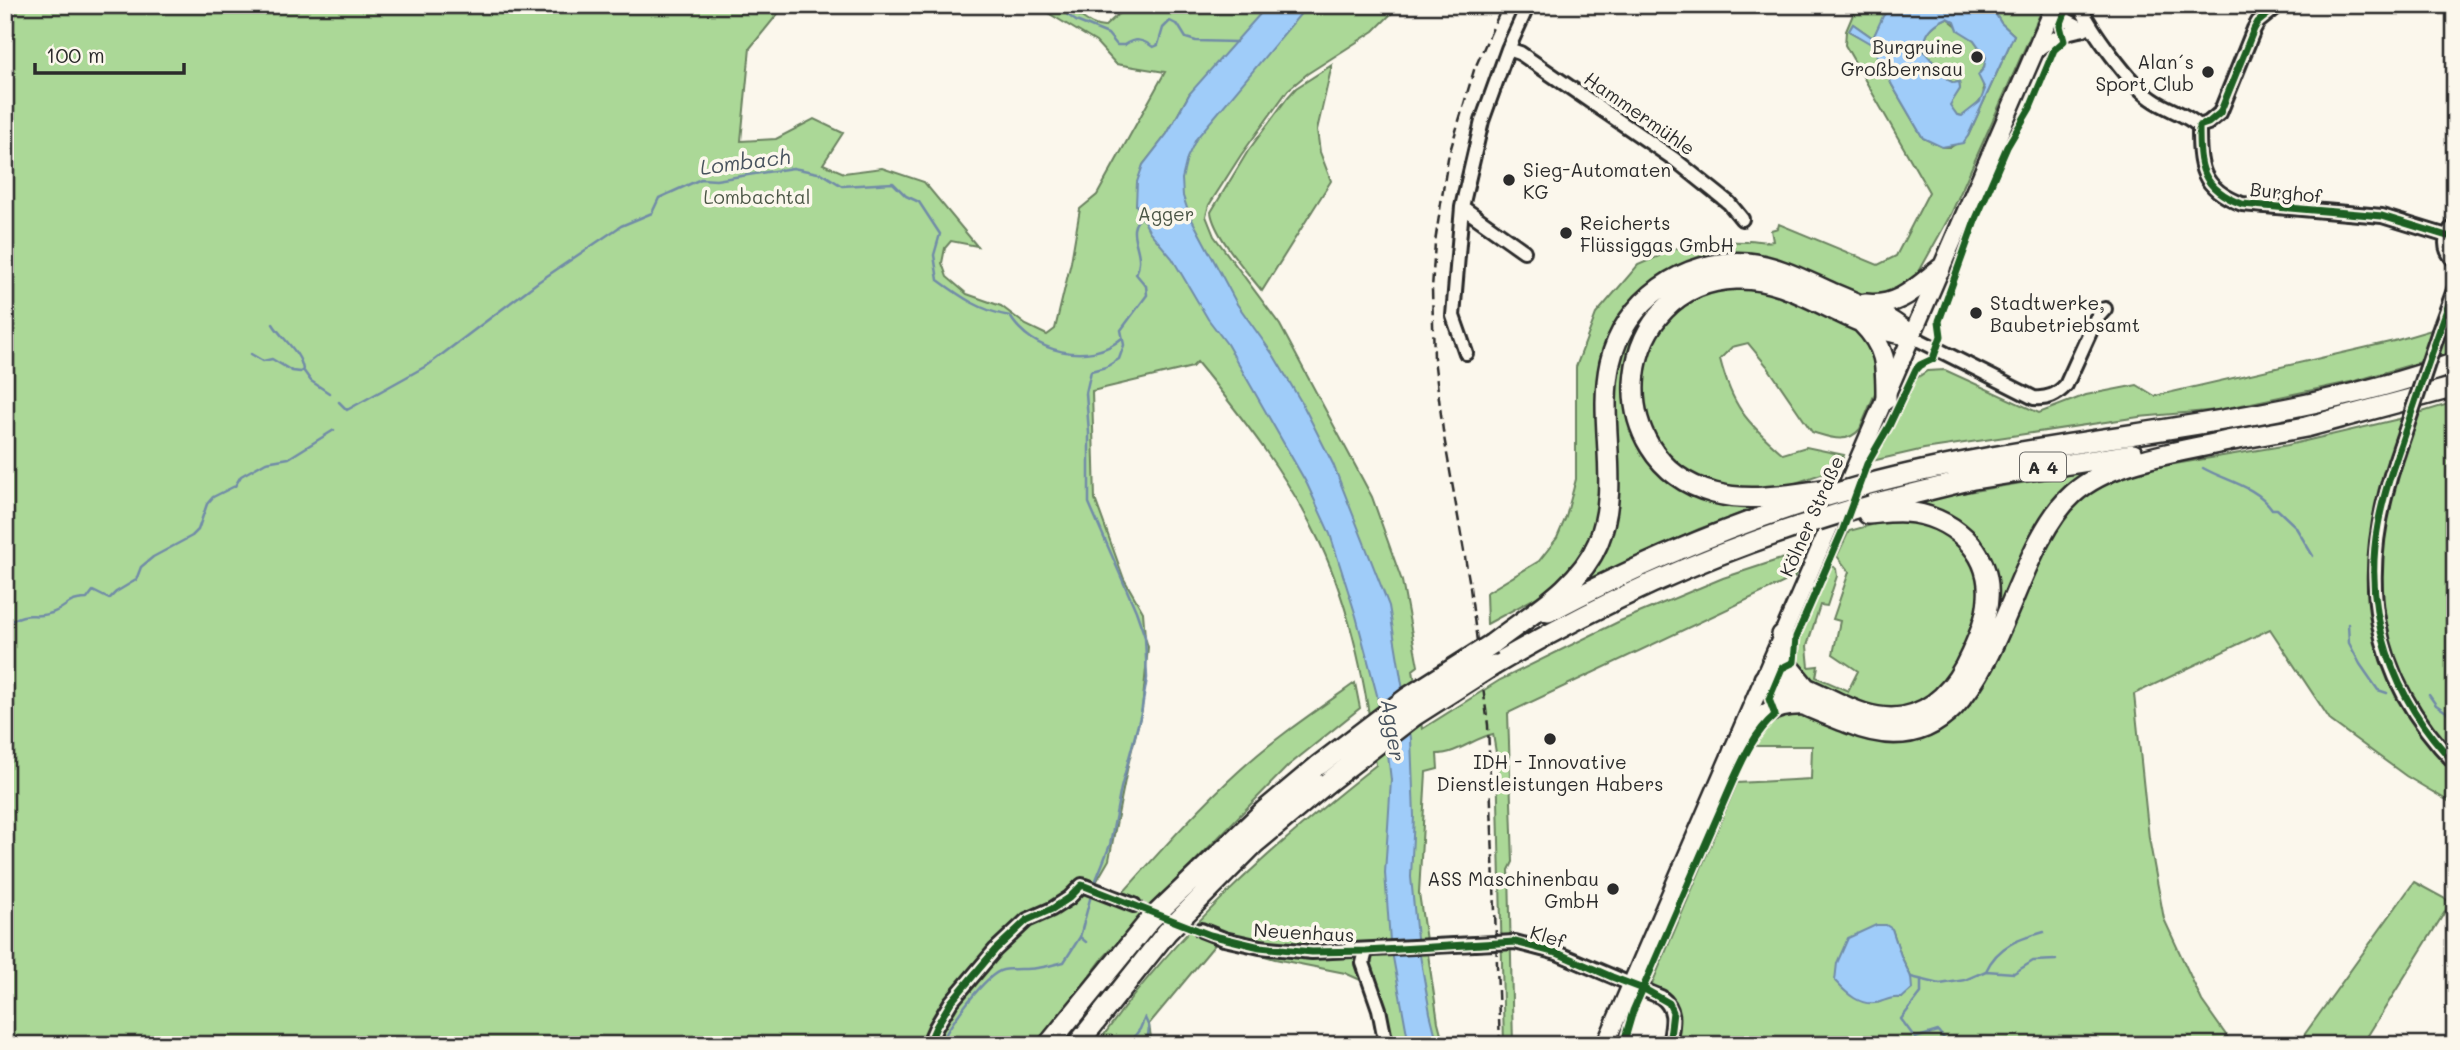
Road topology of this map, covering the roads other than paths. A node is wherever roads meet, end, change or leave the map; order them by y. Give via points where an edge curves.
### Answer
1 (1528, 5) edge
2 (2080, 5) edge
3 (2279, 5) edge
4 (2055, 6) edge
5 (2084, 29) junction
6 (2097, 35) junction
7 (1508, 49) junction
8 (2035, 51) junction
9 (2199, 126) junction
10 (1462, 207) junction
11 (1742, 219) dead end
12 (2451, 231) edge
13 (1524, 251) dead end
14 (2455, 261) edge
15 (1940, 269) junction
16 (2455, 287) edge
17 (1856, 303) junction
18 (2105, 309) dead end
19 (1861, 323) junction
20 (1911, 336) junction
21 (1466, 353) dead end
22 (2455, 363) edge
23 (2455, 387) edge
24 (1885, 399) junction
25 (2232, 440) junction
26 (1829, 492) junction
27 (1854, 512) junction
28 (1782, 635) junction
29 (1492, 644) junction
30 (1764, 679) junction
31 (1807, 698) junction
32 (1734, 750) junction
33 (2455, 763) edge
34 (1134, 905) tunnel mouth
35 (1201, 930) tunnel mouth
36 (1366, 951) junction
37 (1632, 985) junction
38 (929, 1045) edge
39 (1048, 1045) edge
40 (1077, 1045) edge
41 (1386, 1045) edge
42 (1605, 1045) edge
43 (1670, 1045) edge

1 - 7 street
2 - 6 street
3 - 9 street via 2254,29 2220,113
4 - 5 street via 2063,18
4 - 8 main road, Kölner Straße
5 - 6 street
5 - 8 street via 2067,31
6 - 9 street via 2151,99
7 - 10 street via 1482,121
7 - 11 street, Hammermühle via 1674,159
8 - 15 main road, Kölner Straße
9 - 12 street, Burghof via 2200,164 2214,189 2225,197 2242,204 2382,216
10 - 13 street
10 - 21 street via 1453,316
12 - 14 street via 2447,251
15 - 17 highway via 1897,301 1877,306
15 - 20 main road, Kölner Straße
16 - 33 street, bridge via 2382,506 2374,579 2385,647 2406,699
17 - 20 highway via 1893,320
17 - 29 highway via 1775,269 1740,263 1689,272 1646,298 1625,326 1610,364 1606,395 1609,495 1599,540 1574,579
18 - 20 street via 2066,385 2048,397 2034,398
19 - 20 highway
19 - 24 highway via 1882,350
19 - 26 highway via 1767,281 1726,279 1691,292 1664,312 1644,340 1634,368 1640,426 1655,453 1676,475 1703,489 1736,496
20 - 24 main road, Kölner Straße
22 - 26 highway, A 4, bridge via 2279,409 1986,457
23 - 25 highway, A 4 via 2306,427
24 - 28 main road, Kölner Straße
25 - 27 highway, A 4 via 1986,477
25 - 31 highway via 2116,468 2073,495 2037,542 1977,678 1963,699 1942,717 1919,729 1883,733 1856,726
26 - 29 highway via 1678,549 1603,583
27 - 31 highway via 1923,514 1959,532 1982,562 1988,586 1986,610 1976,643 1956,681 1938,701 1918,713 1875,716
27 - 40 highway, bridge via 1737,546 1612,600 1494,665 1414,716 1254,844 1167,932
28 - 30 main road, Kölner Straße
28 - 31 highway via 1787,665
29 - 39 highway, bridge via 1407,698 1264,811 1150,920
30 - 31 highway via 1776,691
30 - 32 main road, Kölner Straße
31 - 32 highway via 1767,712
32 - 37 main road, Kölner Straße
34 - 38 street via 1082,885 1069,898 1027,920 962,988
35 - 36 street, Neuenhaus via 1278,950
36 - 37 street, Klef via 1515,942 1558,953
36 - 41 street via 1363,963
37 - 42 main road, Kölner Straße
37 - 43 street, Klef via 1669,1003 1673,1012

